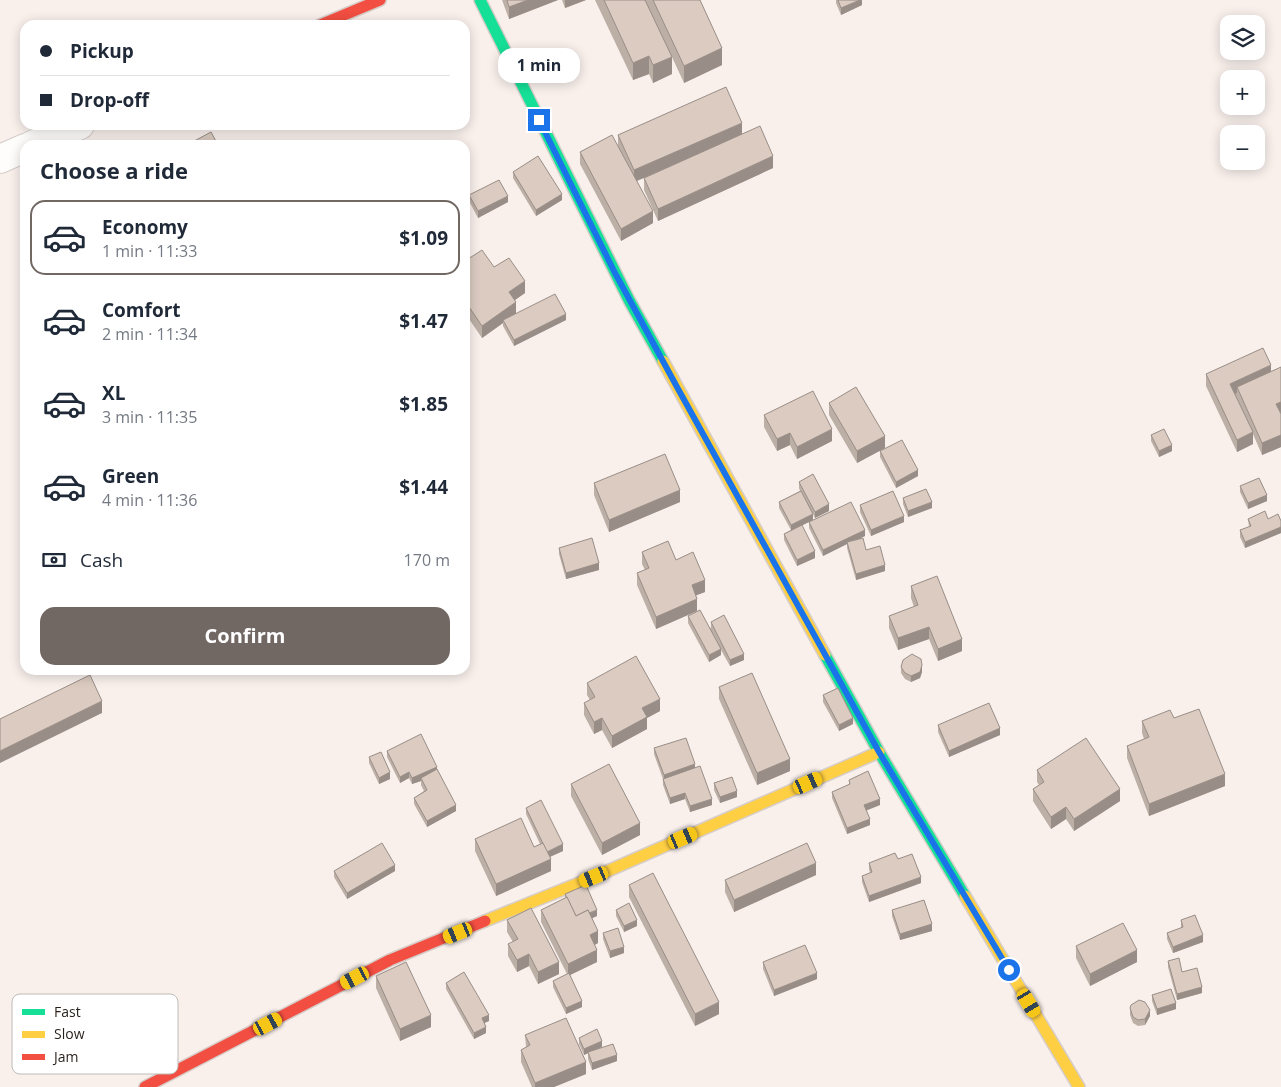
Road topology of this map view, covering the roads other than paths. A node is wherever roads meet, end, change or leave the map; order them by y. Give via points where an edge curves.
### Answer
1 (380, 0) edge
2 (480, 0) edge
3 (332, 20) edge
4 (68, 130) edge
5 (44, 140) edge
6 (20, 150) edge
7 (0, 158) edge
8 (879, 752) junction
9 (178, 1070) edge
10 (170, 1074) edge
11 (145, 1087) edge
12 (1079, 1087) edge

1 - 3 street
2 - 8 street via 622,287
4 - 5 street
6 - 7 street
8 - 9 street via 594,877 390,960
8 - 12 street
10 - 11 street

